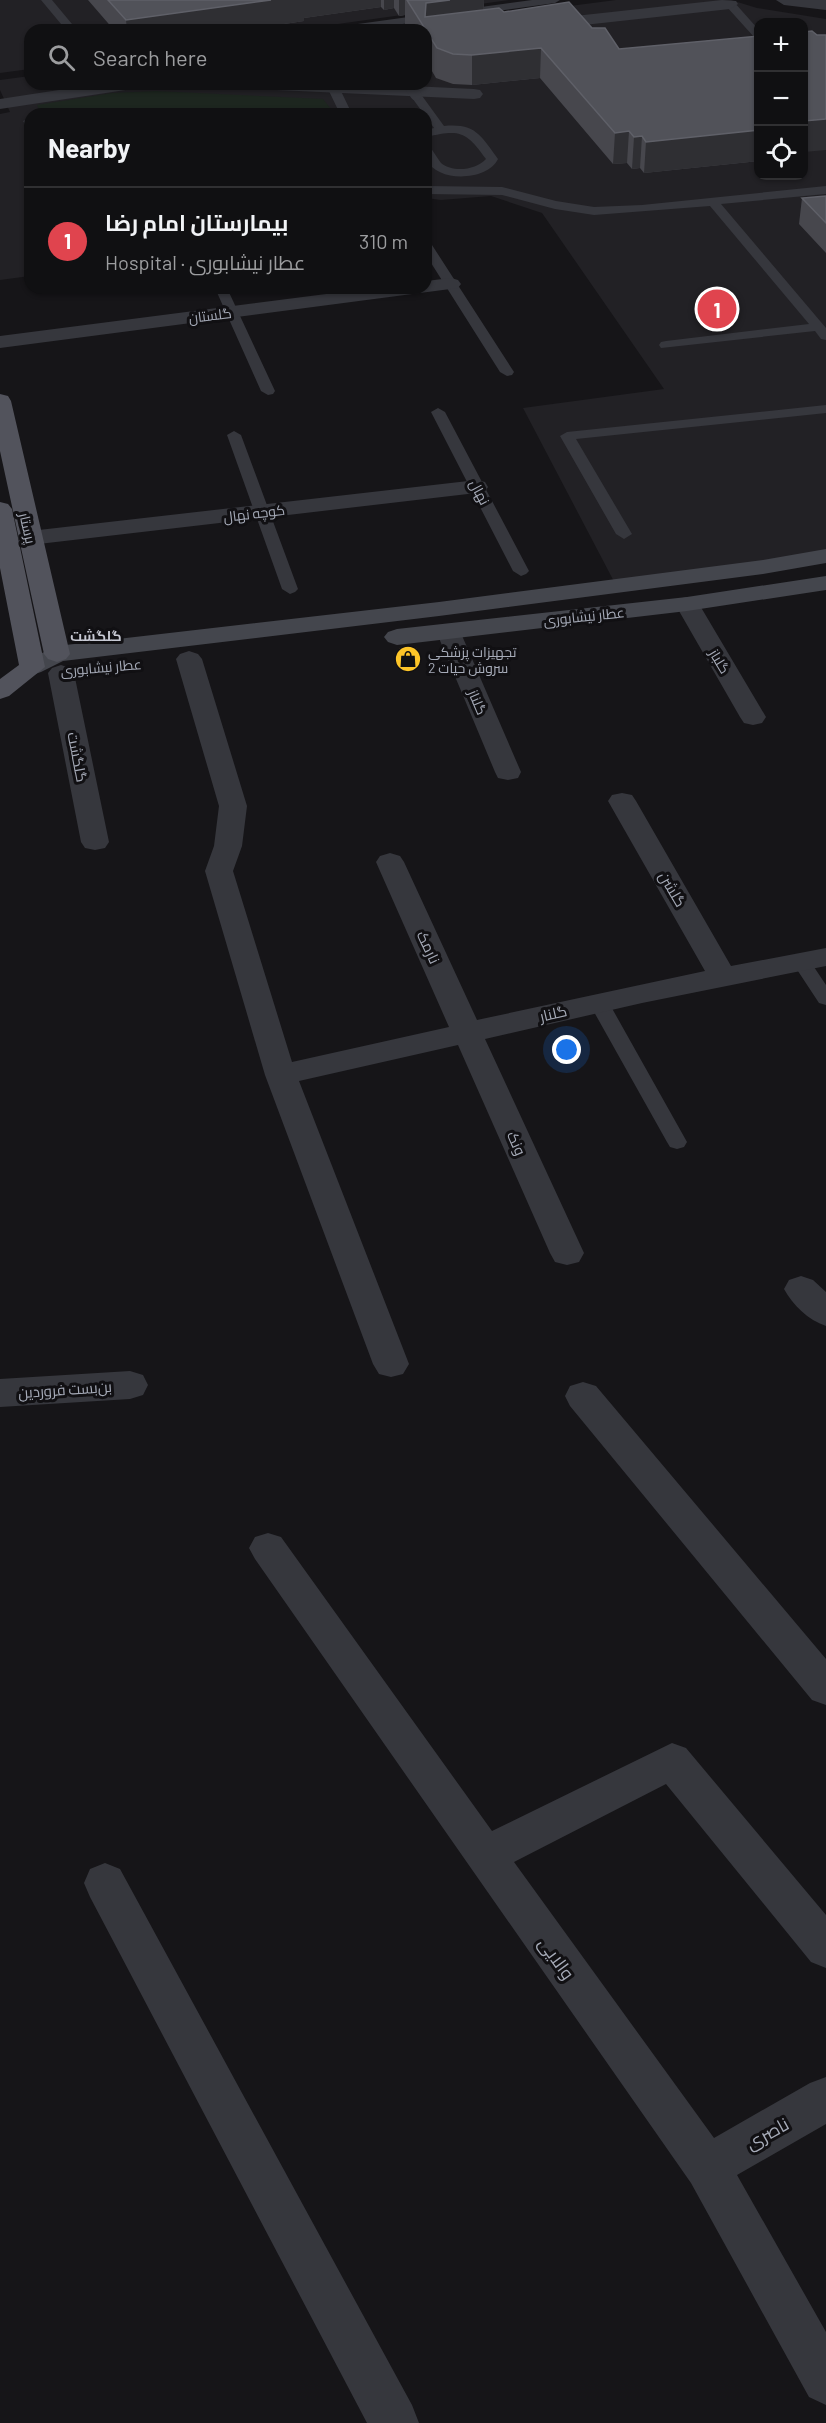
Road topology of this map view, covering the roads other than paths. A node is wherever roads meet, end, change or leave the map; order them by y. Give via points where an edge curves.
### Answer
1 (46, 0) edge
2 (555, 0) edge
3 (664, 0) edge
4 (711, 0) edge
5 (784, 0) edge
6 (730, 4) junction
7 (826, 5) edge
8 (67, 24) edge
9 (380, 24) edge
10 (520, 27) edge
11 (754, 30) edge
12 (432, 31) edge
13 (24, 88) edge
14 (92, 90) edge
15 (334, 90) edge
16 (362, 90) edge
17 (412, 90) edge
18 (0, 91) edge
19 (474, 94) dead end
20 (0, 104) edge
21 (343, 108) edge
22 (425, 108) edge
23 (432, 117) edge
24 (441, 130) junction
25 (432, 132) edge
26 (432, 158) edge
27 (432, 190) edge
28 (826, 190) edge
29 (713, 202) junction
30 (432, 255) edge
31 (451, 284) junction
32 (432, 286) edge
33 (224, 294) edge
34 (373, 294) edge
35 (232, 312) junction
36 (822, 332) edge
37 (0, 342) edge
38 (666, 345) dead end
39 (507, 372) dead end
40 (268, 391) dead end
41 (0, 401) edge
42 (826, 409) edge
43 (438, 412) dead end
44 (234, 435) dead end
45 (477, 487) junction
46 (0, 509) edge
47 (261, 512) junction
48 (624, 534) dead end
49 (30, 538) junction
50 (826, 556) edge
51 (521, 571) dead end
52 (826, 583) edge
53 (290, 589) dead end
54 (687, 604) junction
55 (448, 631) junction
56 (189, 659) junction
57 (59, 663) junction
58 (32, 667) junction
59 (0, 691) edge
60 (753, 717) dead end
61 (508, 772) dead end
62 (622, 801) dead end
63 (95, 842) dead end
64 (390, 862) dead end
65 (813, 959) edge
66 (723, 977) junction
67 (826, 999) edge
68 (599, 1003) junction
69 (468, 1033) junction
70 (281, 1075) junction
71 (677, 1142) dead end
72 (567, 1253) dead end
73 (801, 1289) dead end
74 (826, 1313) edge
75 (391, 1364) dead end
76 (130, 1384) dead end
77 (0, 1393) edge
78 (583, 1396) dead end
79 (268, 1548) dead end
80 (826, 1688) edge
81 (484, 1856) junction
82 (105, 1883) dead end
83 (826, 1948) edge
84 (826, 2100) edge
85 (707, 2167) junction
86 (826, 2380) edge
87 (394, 2423) edge

1 - 8 lane
2 - 9 lane
3 - 12 street
4 - 6 street
5 - 7 street
6 - 10 street
6 - 11 lane
13 - 18 street
14 - 20 street
15 - 21 lane
16 - 19 street
17 - 22 lane, bridge
23 - 24 lane, bridge
24 - 25 lane
24 - 26 lane via 474,135 492,159 475,171 449,170
27 - 29 lane via 502,191 594,211
28 - 29 lane
29 - 36 lane
30 - 31 lane
31 - 32 street
31 - 39 lane
33 - 35 lane
34 - 35 street, گلستان
35 - 37 street, گلستان
35 - 40 lane
36 - 38 lane
41 - 49 main road, پرستار
42 - 48 lane via 567,436
43 - 45 lane, نهال
44 - 47 lane
45 - 47 street, کوچه نهال
45 - 51 lane, نهال
46 - 58 main road, پرستار
47 - 49 street, کوچه نهال
47 - 53 lane
49 - 57 main road, پرستار
50 - 57 main road, عطار نیشابوری
52 - 54 main road, عطار نیشابوری
54 - 55 main road, عطار نیشابوری
54 - 60 street, گلباز
55 - 56 main road, عطار نیشابوری
55 - 61 street, گلناز
56 - 57 main road, عطار نیشابوری
56 - 70 street via 232,806 228,846 219,871
57 - 58 main road, عطار نیشابوری
57 - 63 street, گلگشت
58 - 59 main road
62 - 66 street, گلشن
64 - 69 street, نارمک
65 - 66 street, گلنار
65 - 67 lane
66 - 68 street, گلنار
68 - 69 street, گلنار
68 - 71 lane
69 - 70 street, گلنار
69 - 72 street, ونک
70 - 75 street
73 - 74 street
76 - 77 street, بن‌بست فروردین
78 - 80 street
79 - 81 street, والایی
81 - 83 street via 672,1761
81 - 85 street, والایی
82 - 87 street
84 - 85 street, ناصری
85 - 86 street, والایی

